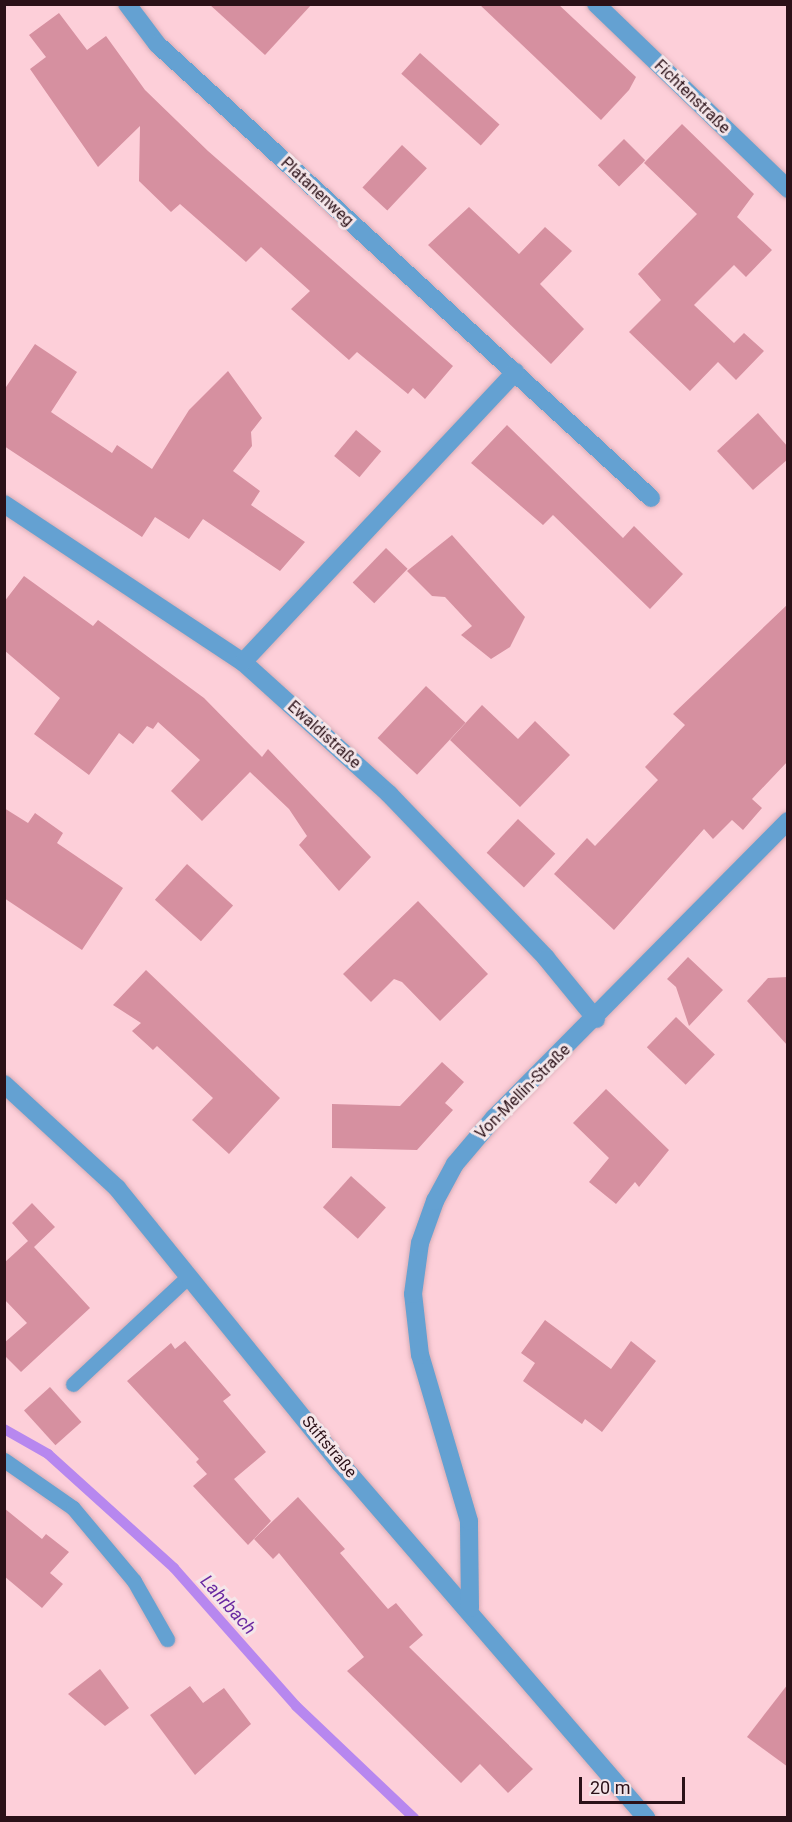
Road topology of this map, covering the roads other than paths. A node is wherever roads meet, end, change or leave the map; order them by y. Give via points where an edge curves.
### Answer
1 (596, 4) edge
2 (128, 5) edge
3 (788, 189) edge
4 (515, 372) junction
5 (651, 498) dead end
6 (4, 504) edge
7 (243, 662) junction
8 (788, 821) edge
9 (596, 1019) junction
10 (4, 1084) edge
11 (189, 1276) junction
12 (73, 1384) dead end
13 (4, 1460) edge
14 (470, 1608) junction
15 (167, 1639) dead end
16 (646, 1818) edge

1 - 3 street, Fichtenstraße
2 - 4 street, Platanenweg via 157,44
4 - 5 street, Platanenweg
4 - 7 street
6 - 7 street, Ewaldistraße
7 - 9 street, Ewaldistraße via 389,794 546,958
8 - 9 street, Von-Mellin-Straße
9 - 14 street, Von-Mellin-Straße via 494,1118 455,1164 420,1243 413,1294 420,1355 470,1521
10 - 11 street, Stiftstraße via 117,1188
11 - 12 lane
11 - 14 street, Stiftstraße via 340,1463
13 - 15 lane via 73,1508 134,1581
14 - 16 street, Stiftstraße

